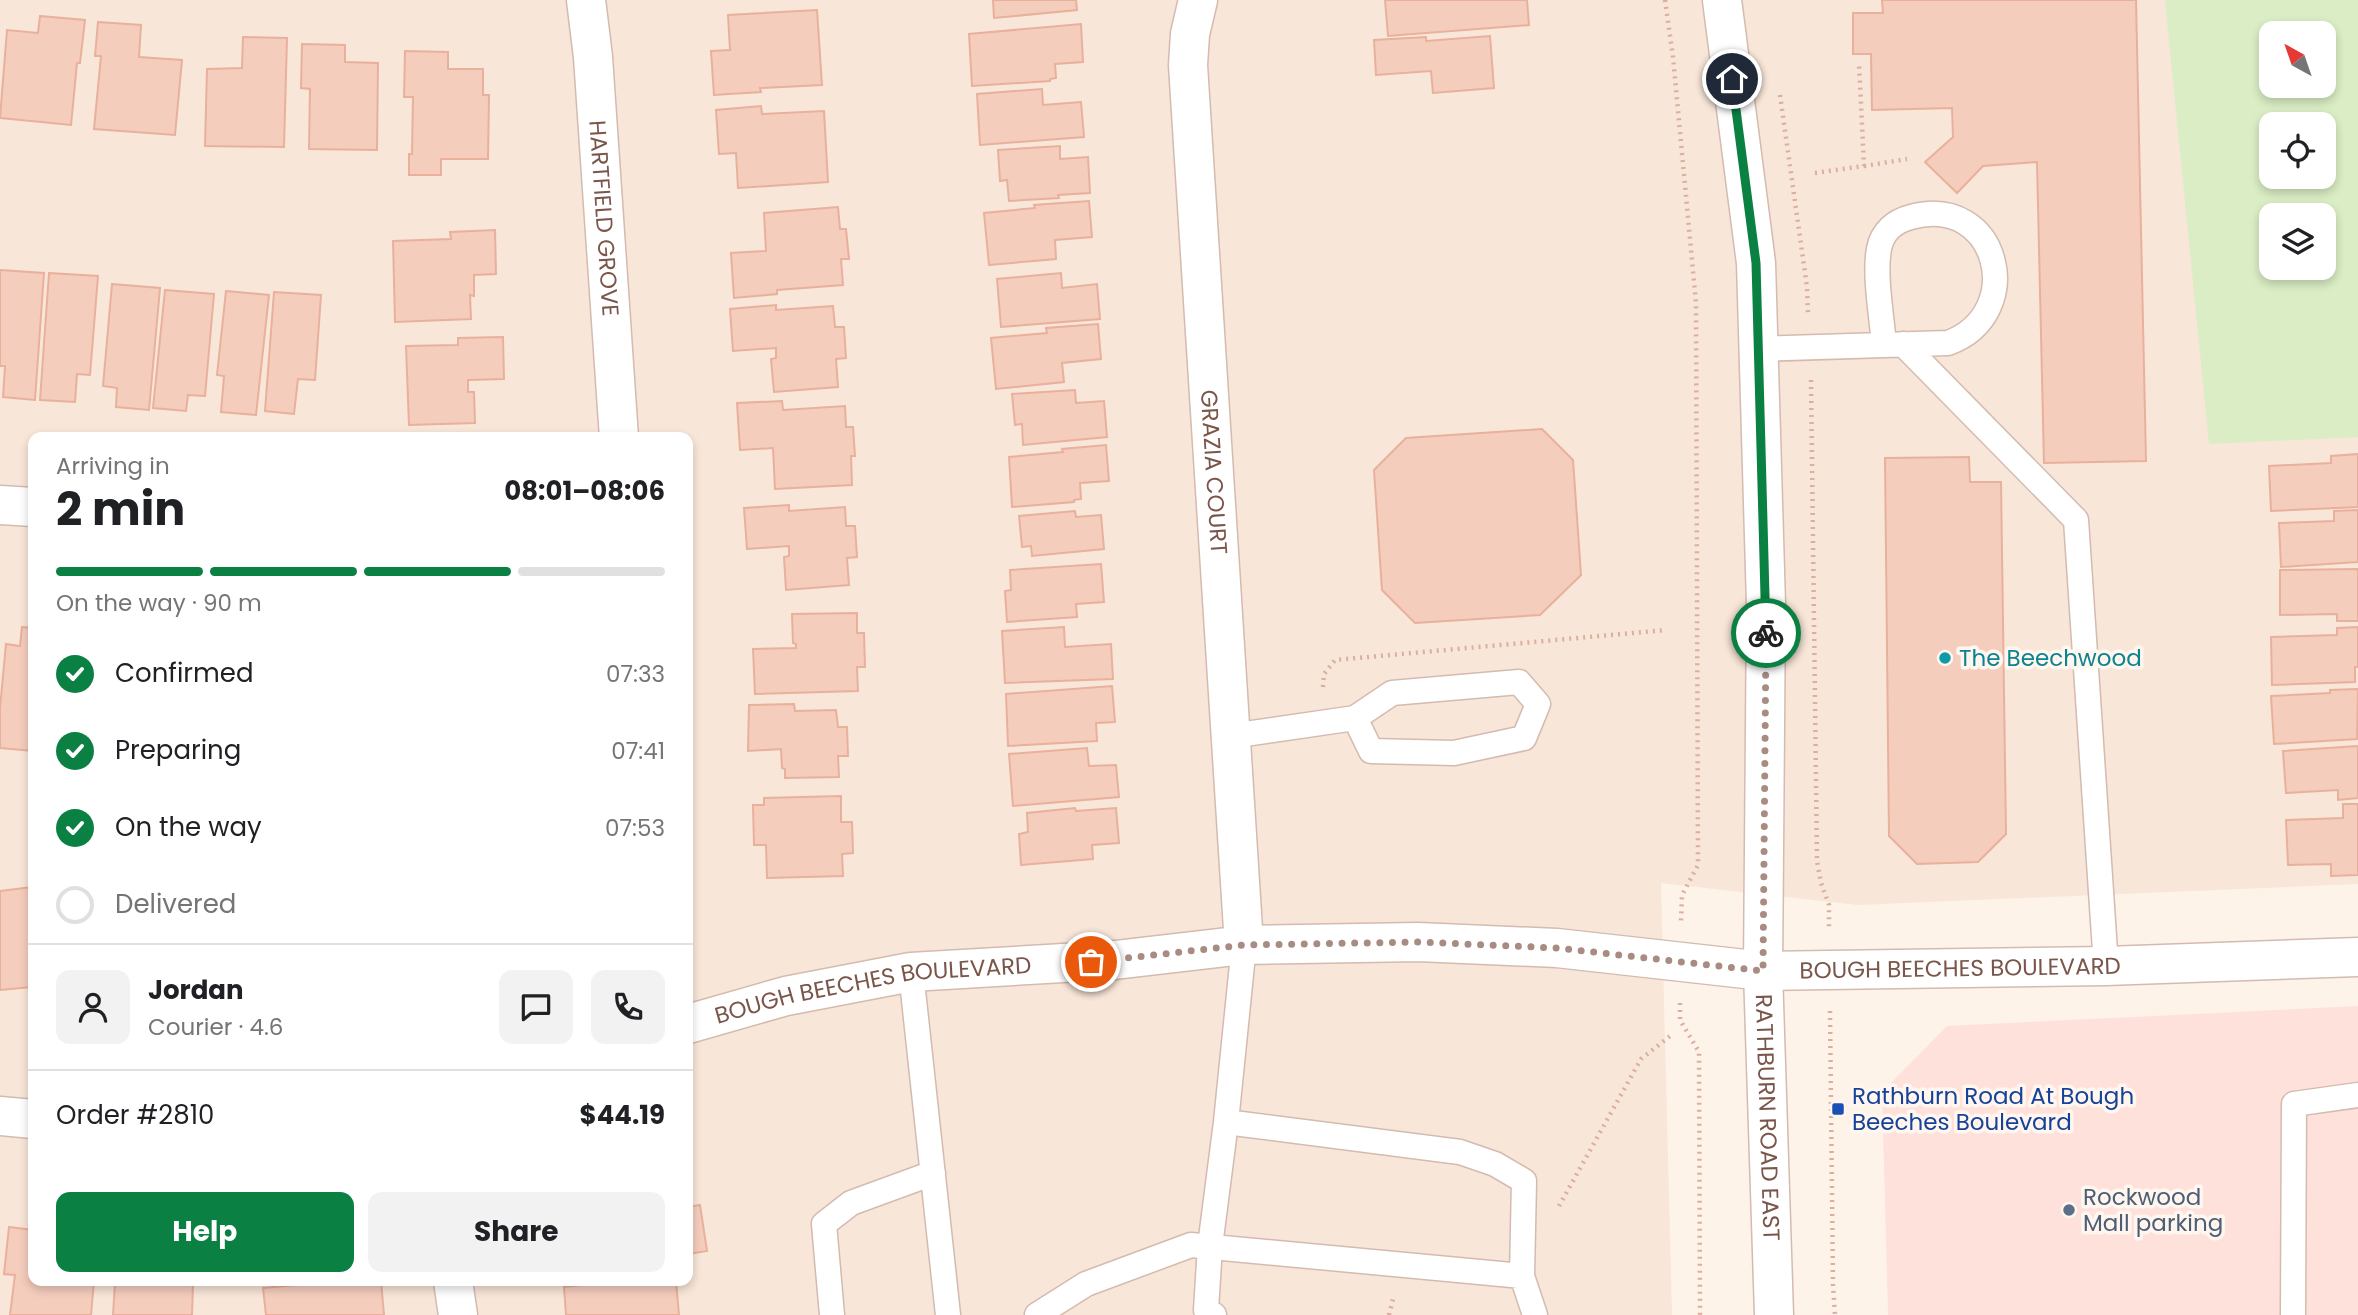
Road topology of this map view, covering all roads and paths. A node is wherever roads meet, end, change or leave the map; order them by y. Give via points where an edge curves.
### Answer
1 (586, 0) edge
2 (1198, 0) edge
3 (1665, 0) edge
4 (1722, 0) edge
5 (1859, 64) dead end
6 (1908, 159) dead end
7 (1864, 166) junction
8 (1815, 173) dead end
9 (1894, 345) junction
10 (1758, 349) junction
11 (619, 432) edge
12 (0, 505) edge
13 (28, 508) edge
14 (1355, 718) junction
15 (1231, 736) junction
16 (1681, 915) dead end
17 (1244, 945) junction
18 (2358, 957) edge
19 (2106, 966) junction
20 (1763, 971) junction
21 (911, 972) junction
22 (1680, 1009) dead end
23 (693, 1023) edge
24 (1830, 1032) dead end
25 (1670, 1036) dead end
26 (2358, 1095) edge
27 (0, 1116) edge
28 (28, 1119) edge
29 (1226, 1122) junction
30 (933, 1172) junction
31 (1553, 1217) dead end
32 (1210, 1246) junction
33 (1522, 1276) junction
34 (454, 1286) edge
35 (458, 1315) edge
36 (832, 1315) edge
37 (948, 1315) edge
38 (1038, 1315) edge
39 (1214, 1315) edge
40 (1535, 1315) edge
41 (1700, 1315) edge
42 (1774, 1315) edge
43 (1835, 1315) edge
44 (2293, 1315) edge

1 - 11 street, HARTFIELD GROVE
2 - 15 street, GRAZIA COURT via 1188,65
3 - 16 path via 1696,303 1698,865 1682,895
4 - 10 street, RATHBURN ROAD EAST via 1756,263
5 - 7 path
6 - 7 path
7 - 8 path
9 - 9 lane via 1948,343 1971,331 1983,318 1993,294 1995,269 1987,244 1970,225 1930,212 1898,221 1886,232 1878,262
9 - 10 lane
9 - 19 lane via 2076,520
10 - 20 street, RATHBURN ROAD EAST via 1766,605
12 - 13 street
14 - 14 lane via 1392,693 1519,682 1538,704 1524,738 1454,753 1371,751
14 - 15 lane
15 - 17 street, GRAZIA COURT
17 - 20 street, BOUGH BEECHES BOULEVARD via 1418,942 1557,948
17 - 21 street, BOUGH BEECHES BOULEVARD via 1115,960
17 - 29 lane
18 - 19 street, BOUGH BEECHES BOULEVARD
19 - 20 street, BOUGH BEECHES BOULEVARD
20 - 42 street, RATHBURN ROAD EAST
21 - 23 street, BOUGH BEECHES BOULEVARD via 786,996
21 - 30 lane
22 - 41 path via 1680,1020 1699,1052
24 - 43 path
25 - 31 path via 1641,1059
26 - 44 lane via 2294,1104
27 - 28 street
29 - 32 lane
29 - 33 lane via 1460,1152 1495,1164 1524,1181
30 - 36 lane via 851,1203 824,1224
30 - 37 lane
32 - 33 lane
32 - 38 lane via 1191,1245 1086,1284
32 - 39 lane via 1206,1310
33 - 40 lane
34 - 35 street

